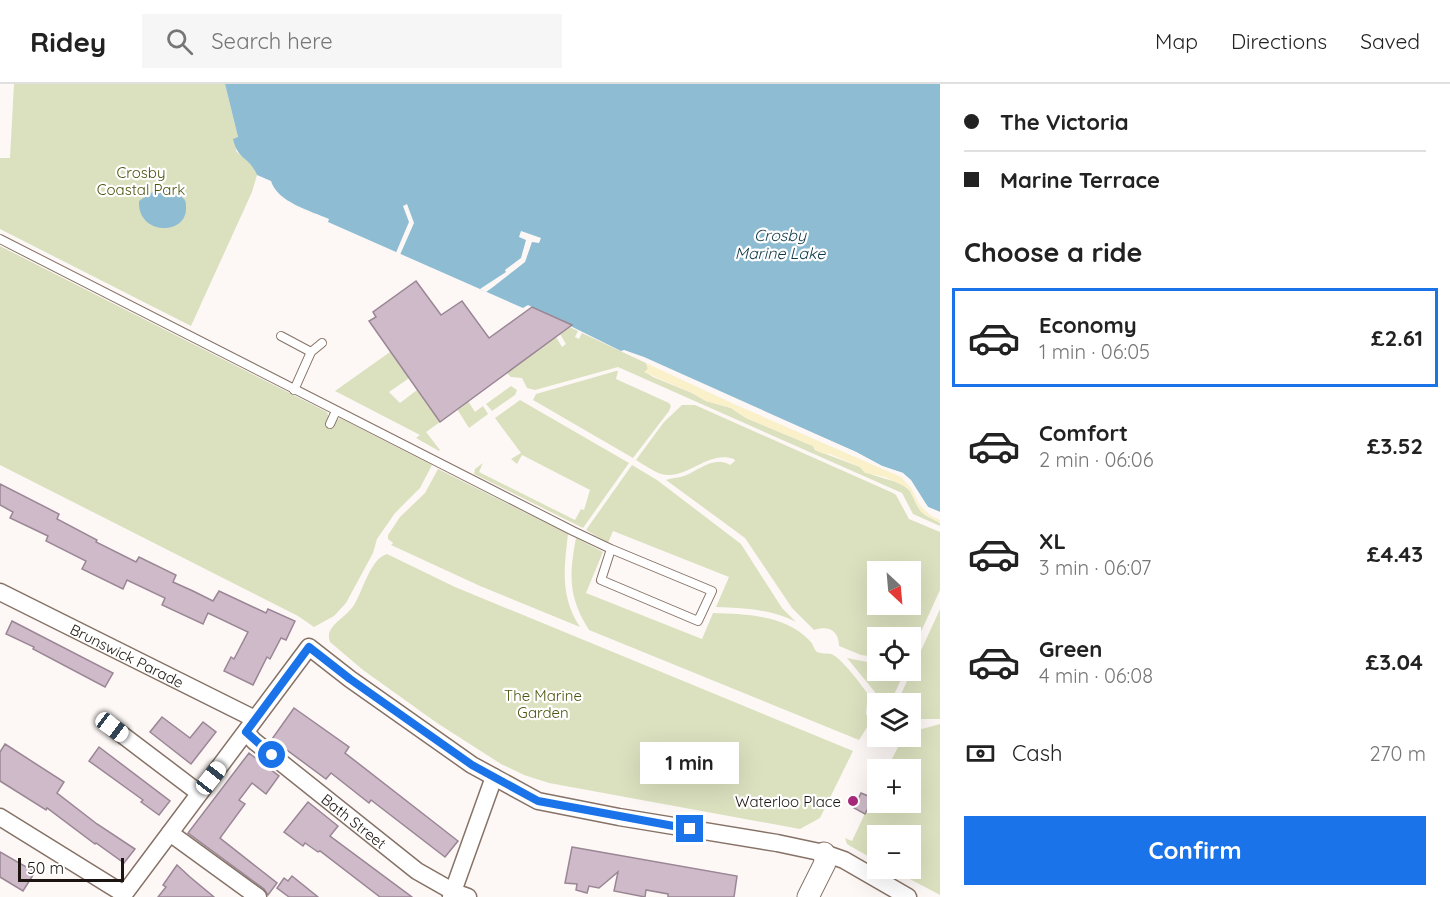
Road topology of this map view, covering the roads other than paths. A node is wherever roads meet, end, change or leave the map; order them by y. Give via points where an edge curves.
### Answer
1 (0, 240) edge
2 (281, 336) dead end
3 (322, 343) dead end
4 (311, 352) junction
5 (294, 390) junction
6 (336, 411) junction
7 (330, 424) dead end
8 (611, 549) junction
9 (0, 592) edge
10 (250, 726) junction
11 (112, 727) dead end
12 (494, 777) junction
13 (199, 793) junction
14 (0, 817) edge
15 (170, 833) junction
16 (824, 854) junction
17 (458, 895) edge
18 (123, 896) edge
19 (258, 897) edge
20 (808, 897) edge
21 (908, 897) edge

1 - 5 lane
2 - 4 lane
3 - 4 lane
4 - 5 lane
5 - 6 lane
6 - 7 lane
6 - 8 lane
8 - 8 lane via 712,591 698,621 601,580
9 - 10 street, Brunswick Parade
10 - 12 street via 309,647 443,745
10 - 13 street
10 - 17 street, Bath Street via 254,741 417,871
11 - 13 street
12 - 16 street via 538,801
12 - 17 street
13 - 15 street
14 - 18 street
15 - 18 street
15 - 19 street
16 - 20 street via 825,863
16 - 21 street via 844,860

